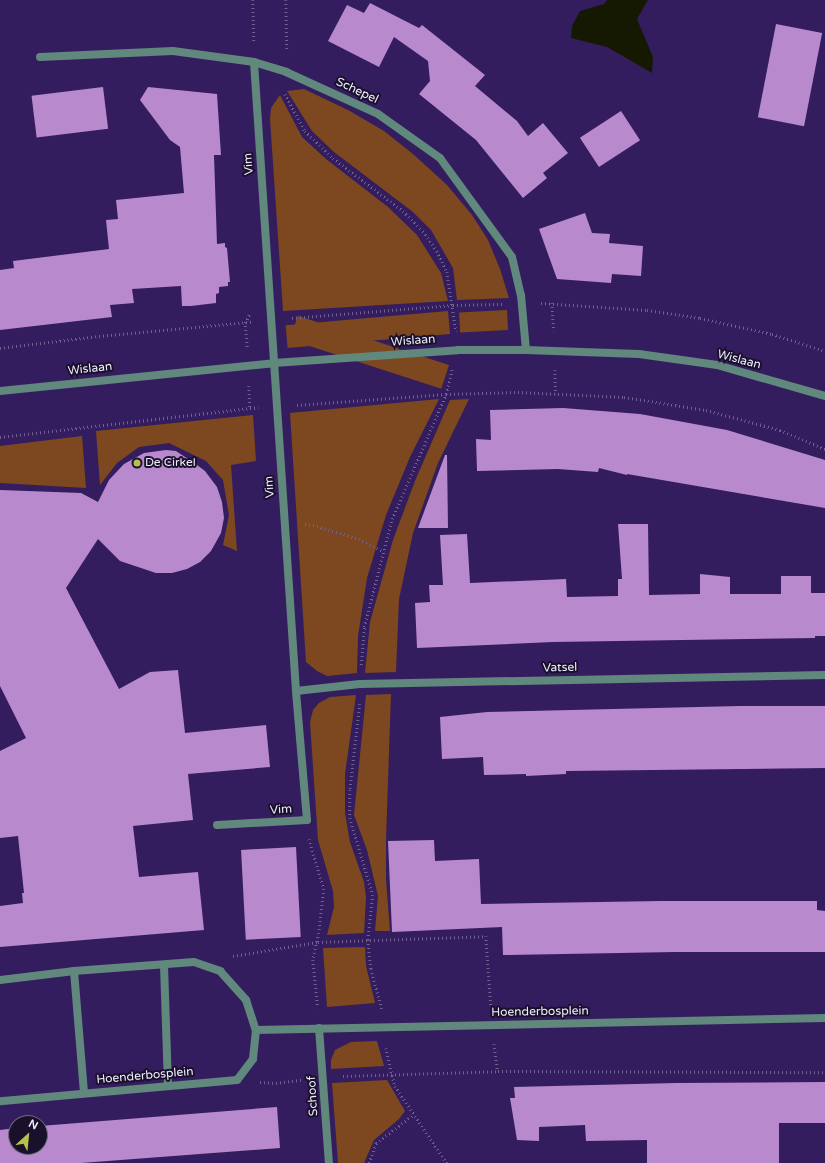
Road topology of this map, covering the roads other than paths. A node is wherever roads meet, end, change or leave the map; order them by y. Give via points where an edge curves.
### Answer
1 (40, 57) dead end
2 (254, 62) junction
3 (526, 350) junction
4 (274, 363) junction
5 (0, 391) edge
6 (825, 396) edge
7 (825, 675) edge
8 (296, 691) junction
9 (217, 825) dead end
10 (164, 965) junction
11 (74, 971) junction
12 (0, 980) edge
13 (825, 1018) edge
14 (319, 1028) junction
15 (256, 1030) junction
16 (168, 1085) junction
17 (84, 1093) junction
18 (0, 1101) edge
19 (329, 1163) edge

1 - 2 street, Schepel via 174,51
2 - 3 street, Schepel via 286,72 378,114 440,158 512,257 521,295
2 - 4 street, Vim
3 - 4 street, Wislaan via 458,350
3 - 6 street, Wislaan via 639,354 709,364
4 - 5 street, Wislaan
4 - 8 street, Vim
7 - 8 street, Vatsel via 360,684
8 - 9 street, Vim via 307,820
10 - 11 street
10 - 15 street via 194,962 220,971 246,1000
10 - 16 street
11 - 12 street
11 - 17 street
13 - 14 street, Hoenderbosplein
14 - 15 street, Hoenderbosplein
14 - 19 street, Schoof
15 - 16 street, Hoenderbosplein via 253,1059 237,1080
16 - 17 street, Hoenderbosplein
17 - 18 street, Hoenderbosplein

